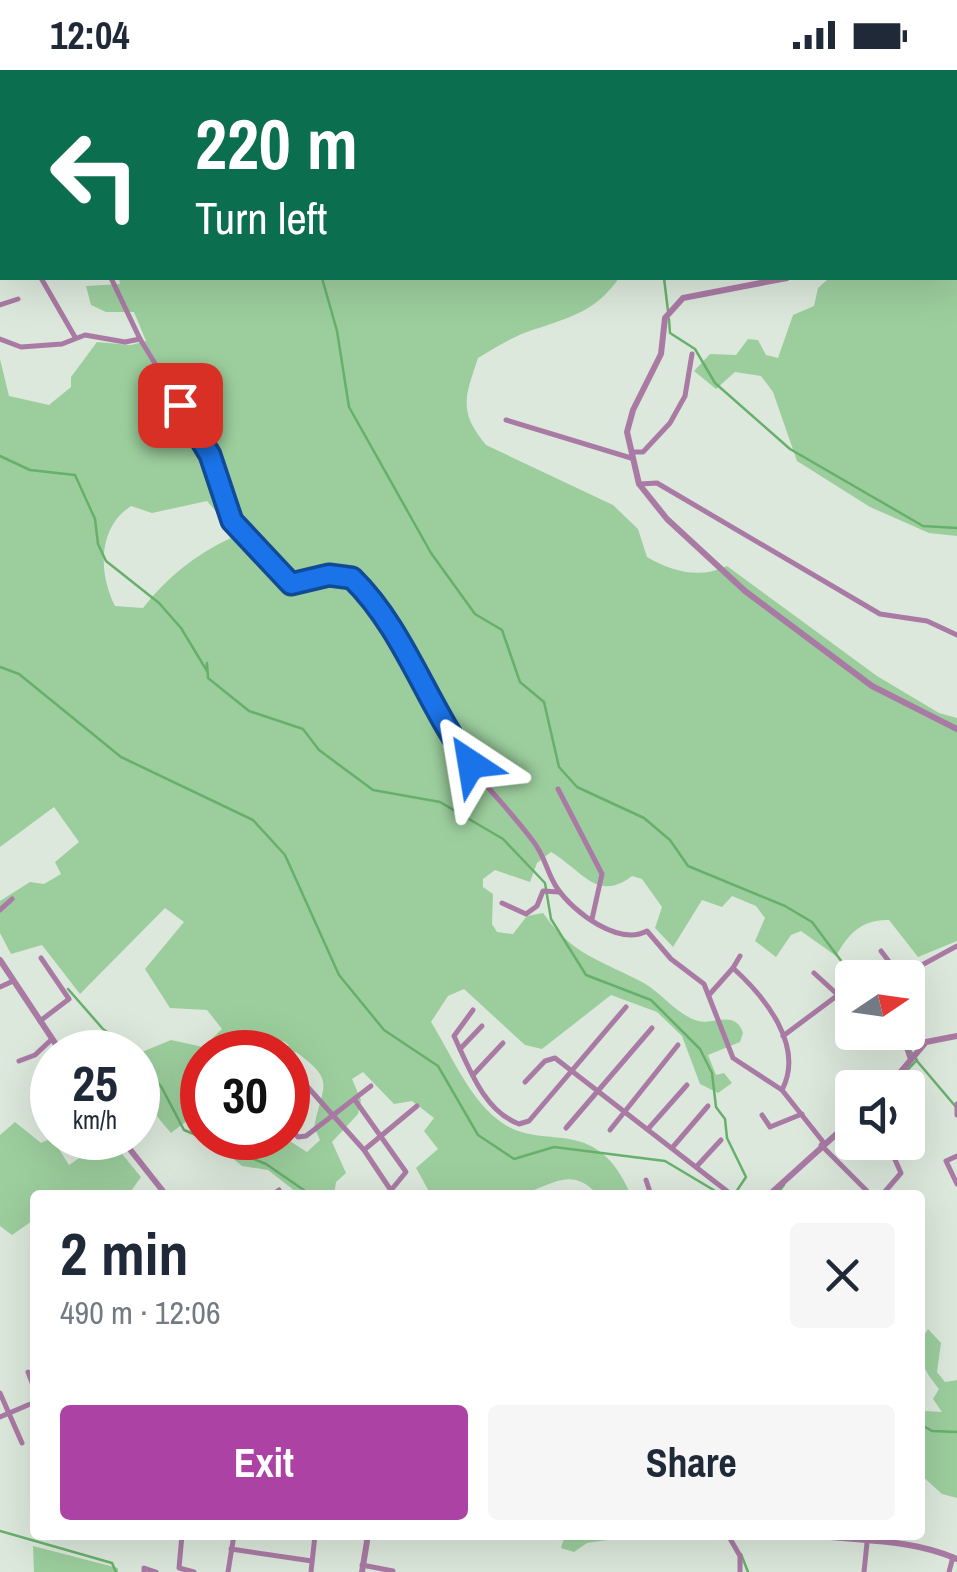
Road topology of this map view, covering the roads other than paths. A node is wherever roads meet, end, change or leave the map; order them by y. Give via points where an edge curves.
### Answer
1 (42, 280) edge
2 (112, 280) edge
3 (781, 280) edge
4 (18, 299) dead end
5 (0, 305) edge
6 (74, 337) junction
7 (0, 339) edge
8 (140, 339) junction
9 (692, 354) dead end
10 (506, 420) dead end
11 (630, 454) junction
12 (640, 484) junction
13 (957, 635) edge
14 (957, 730) edge
15 (558, 789) dead end
16 (560, 892) junction
17 (12, 899) dead end
18 (502, 903) dead end
19 (0, 910) edge
20 (592, 920) junction
21 (957, 946) edge
22 (881, 950) dead end
23 (740, 956) dead end
24 (42, 958) dead end
25 (0, 960) edge
26 (888, 960) edge
27 (925, 963) edge
28 (732, 968) junction
29 (814, 973) dead end
30 (11, 982) junction
31 (0, 987) edge
32 (709, 995) junction
33 (626, 1007) dead end
34 (473, 1010) dead end
35 (40, 1022) junction
36 (482, 1026) dead end
37 (652, 1028) dead end
38 (46, 1030) edge
39 (783, 1036) junction
40 (957, 1036) edge
41 (504, 1043) dead end
42 (678, 1045) dead end
43 (460, 1049) junction
44 (909, 1050) edge
45 (912, 1055) junction
46 (30, 1057) edge
47 (18, 1061) dead end
48 (901, 1070) edge
49 (573, 1071) junction
50 (473, 1075) junction
51 (525, 1082) dead end
52 (686, 1085) dead end
53 (371, 1086) dead end
54 (310, 1088) edge
55 (598, 1090) junction
56 (782, 1090) junction
57 (355, 1100) junction
58 (956, 1105) edge
59 (417, 1106) dead end
60 (708, 1106) dead end
61 (625, 1111) junction
62 (802, 1114) junction
63 (336, 1115) junction
64 (762, 1115) dead end
65 (957, 1116) edge
66 (566, 1128) dead end
67 (648, 1129) junction
68 (610, 1130) dead end
69 (310, 1133) edge
70 (382, 1135) junction
71 (835, 1135) edge
72 (721, 1140) dead end
73 (823, 1145) junction
74 (672, 1148) junction
75 (364, 1150) junction
76 (957, 1156) edge
77 (138, 1160) edge
78 (897, 1160) edge
79 (697, 1166) junction
80 (646, 1180) dead end
81 (957, 1184) edge
82 (162, 1190) edge
83 (392, 1190) edge
84 (394, 1190) edge
85 (649, 1190) edge
86 (726, 1190) edge
87 (775, 1190) edge
88 (865, 1190) edge
89 (886, 1190) edge
90 (28, 1372) dead end
91 (30, 1377) edge
92 (0, 1393) edge
93 (30, 1404) edge
94 (9, 1414) junction
95 (0, 1417) edge
96 (22, 1444) dead end
97 (182, 1540) edge
98 (233, 1540) edge
99 (315, 1540) edge
100 (367, 1540) edge
101 (731, 1540) edge
102 (846, 1540) edge
103 (900, 1540) edge
104 (867, 1543) junction
105 (900, 1544) junction
106 (232, 1550) junction
107 (955, 1558) edge
108 (312, 1561) junction
109 (362, 1568) edge
110 (394, 1571) edge
111 (144, 1572) edge
112 (156, 1572) edge
113 (194, 1572) edge
114 (228, 1572) edge
115 (311, 1572) edge
116 (740, 1572) edge
117 (864, 1572) edge
118 (949, 1572) edge

1 - 6 street
2 - 8 street
3 - 11 street via 709,290 672,308 661,354 633,410
4 - 5 street
6 - 7 street via 21,348
6 - 8 street
8 - 16 street via 210,455 226,506 245,538 291,584 342,574 360,586 408,655 452,739 532,840
9 - 11 street via 685,396 670,424 643,452
10 - 11 street
11 - 12 street
12 - 13 street via 657,483 880,614 927,621
12 - 14 street via 667,520 745,591 872,686
15 - 20 street via 602,874
16 - 18 street via 546,891 526,914
16 - 20 street
17 - 19 street
20 - 32 street via 625,936 648,930 700,978
21 - 27 street
22 - 26 street
23 - 28 street
24 - 35 street via 69,998
25 - 30 street
28 - 32 street
28 - 39 street via 757,990
29 - 39 street via 838,996
30 - 31 street
30 - 35 street
32 - 56 street via 733,1058
33 - 49 street
34 - 43 street via 454,1033
35 - 38 street
36 - 43 street
37 - 55 street
39 - 56 street via 792,1070
40 - 45 street via 931,1039
41 - 50 street
42 - 61 street
43 - 50 street
44 - 45 street
45 - 48 street
46 - 47 street
49 - 50 street via 519,1124 501,1115
49 - 51 street via 549,1058
49 - 55 street
52 - 67 street
53 - 57 street
54 - 63 street
55 - 61 street
55 - 66 street
56 - 62 street
57 - 63 street
57 - 70 street
58 - 65 street
59 - 70 street
60 - 74 street
61 - 67 street
61 - 68 street
62 - 64 street via 770,1127
62 - 73 street
63 - 69 street
63 - 75 street
67 - 74 street
70 - 75 street
70 - 84 street via 406,1172
71 - 73 street
72 - 79 street
73 - 87 street
73 - 88 street
74 - 79 street
75 - 83 street
76 - 81 street via 946,1161
77 - 82 street
78 - 89 street via 902,1170
79 - 86 street
80 - 85 street
90 - 91 street
92 - 94 street
93 - 94 street
94 - 95 street
94 - 96 street
97 - 113 street via 179,1568
98 - 106 street
99 - 108 street
100 - 109 street
101 - 116 street
102 - 104 street
103 - 105 street
104 - 105 street
104 - 117 street
105 - 107 street via 922,1544
106 - 108 street
106 - 114 street
107 - 118 street
108 - 115 street
109 - 110 street
111 - 112 street

